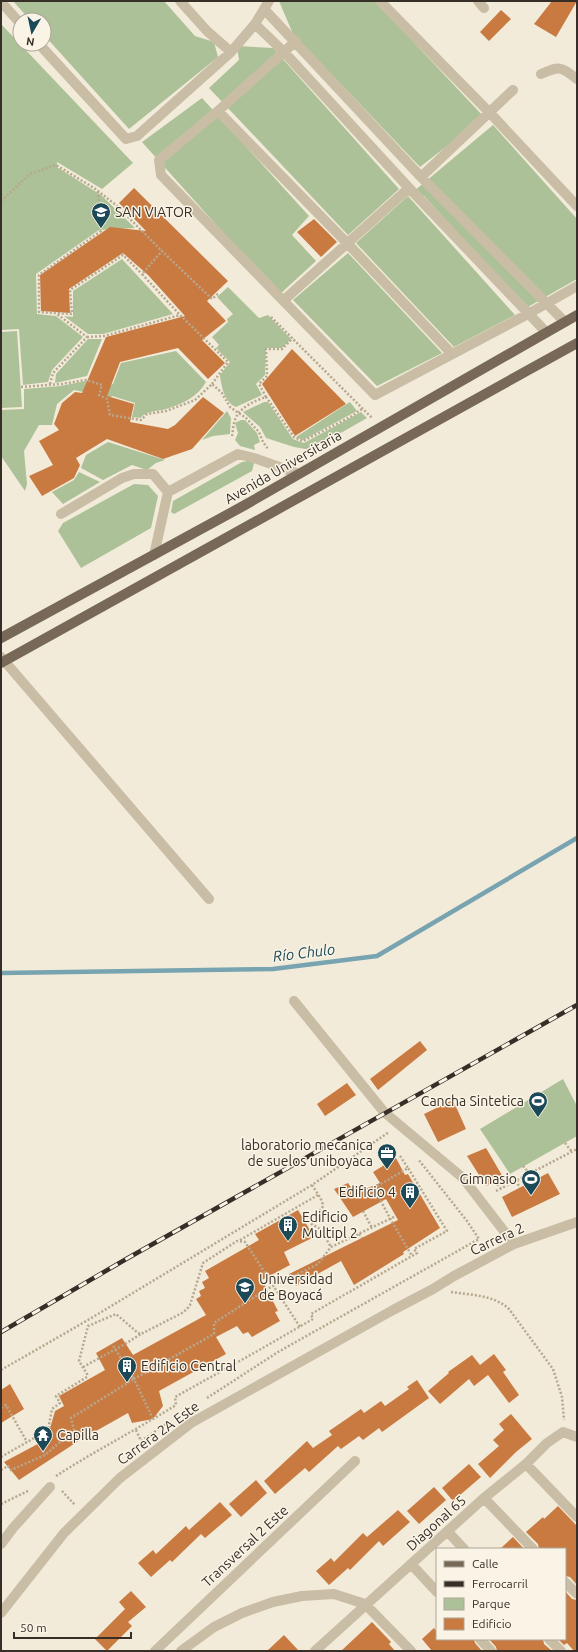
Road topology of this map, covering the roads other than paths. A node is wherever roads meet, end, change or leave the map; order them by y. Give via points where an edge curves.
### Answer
1 (180, 1) edge
2 (380, 1) edge
3 (1, 2) edge
4 (267, 5) edge
5 (12, 14) edge
6 (255, 24) junction
7 (296, 41) junction
8 (46, 52) edge
9 (231, 52) junction
10 (284, 52) junction
11 (541, 74) dead end
12 (577, 80) edge
13 (513, 90) dead end
14 (218, 111) junction
15 (489, 112) junction
16 (421, 177) junction
17 (409, 188) junction
18 (577, 206) edge
19 (347, 243) junction
20 (577, 286) edge
21 (284, 300) junction
22 (546, 304) junction
23 (528, 314) junction
24 (577, 315) edge
25 (564, 322) junction
26 (546, 332) junction
27 (577, 343) edge
28 (452, 354) junction
29 (299, 474) junction
30 (168, 492) junction
31 (61, 514) dead end
32 (154, 555) junction
33 (1, 638) edge
34 (2, 660) edge
35 (209, 899) dead end
36 (294, 1001) dead end
37 (577, 1222) edge
38 (514, 1244) junction
39 (433, 1289) joint
40 (577, 1437) edge
41 (355, 1462) dead end
42 (526, 1464) junction
43 (51, 1483) road end
44 (484, 1498) junction
45 (577, 1517) edge
46 (448, 1532) junction
47 (1, 1544) edge
48 (463, 1548) edge
49 (533, 1548) edge
50 (411, 1564) junction
51 (566, 1583) edge
52 (436, 1591) edge
53 (577, 1594) edge
54 (365, 1604) junction
55 (1, 1614) edge
56 (481, 1640) edge
57 (550, 1640) edge
58 (155, 1651) edge
59 (181, 1651) edge
60 (315, 1651) edge
61 (411, 1651) edge
62 (491, 1651) edge
63 (561, 1651) edge

1 - 9 street via 207,32
2 - 15 street
3 - 5 street
4 - 6 street
4 - 7 street
6 - 9 street
6 - 10 street
7 - 10 street
7 - 16 street
8 - 9 street via 126,139 137,136
10 - 14 street
10 - 17 street
11 - 12 street via 557,68 565,70
13 - 15 street
14 - 19 street
14 - 21 street via 159,160 162,175
15 - 16 street
15 - 18 street
16 - 22 street
17 - 19 street
17 - 23 street
19 - 21 street
19 - 28 street
20 - 22 street
21 - 28 street via 375,395
22 - 23 street
22 - 25 street
23 - 26 street
23 - 28 street
24 - 25 main road, Avenida Universitaria
25 - 26 main road, Avenida Universitaria
26 - 29 main road, Avenida Universitaria
27 - 34 main road
29 - 30 street via 238,454
29 - 32 main road, Avenida Universitaria
30 - 31 street via 153,474 134,474 122,478
30 - 32 street
32 - 33 main road, Avenida Universitaria
34 - 35 street
36 - 38 street via 384,1112 463,1178
37 - 38 street, Carrera 2
38 - 39 street, Carrera 2
39 - 55 street, Carrera 2A Este via 191,1423 120,1478 70,1528
40 - 42 street, Diagonal 65 via 563,1432 547,1443
41 - 58 street, Transversal 2 Este
42 - 44 street, Diagonal 65
42 - 45 street
43 - 47 street
44 - 46 street, Diagonal 65
44 - 49 street
46 - 48 street
46 - 50 street, Diagonal 65
50 - 52 street
50 - 54 street, Diagonal 65
51 - 53 street
54 - 59 street via 334,1594 302,1596 273,1602 214,1627
54 - 60 street, Diagonal 65
54 - 61 street
56 - 62 street
57 - 63 street

